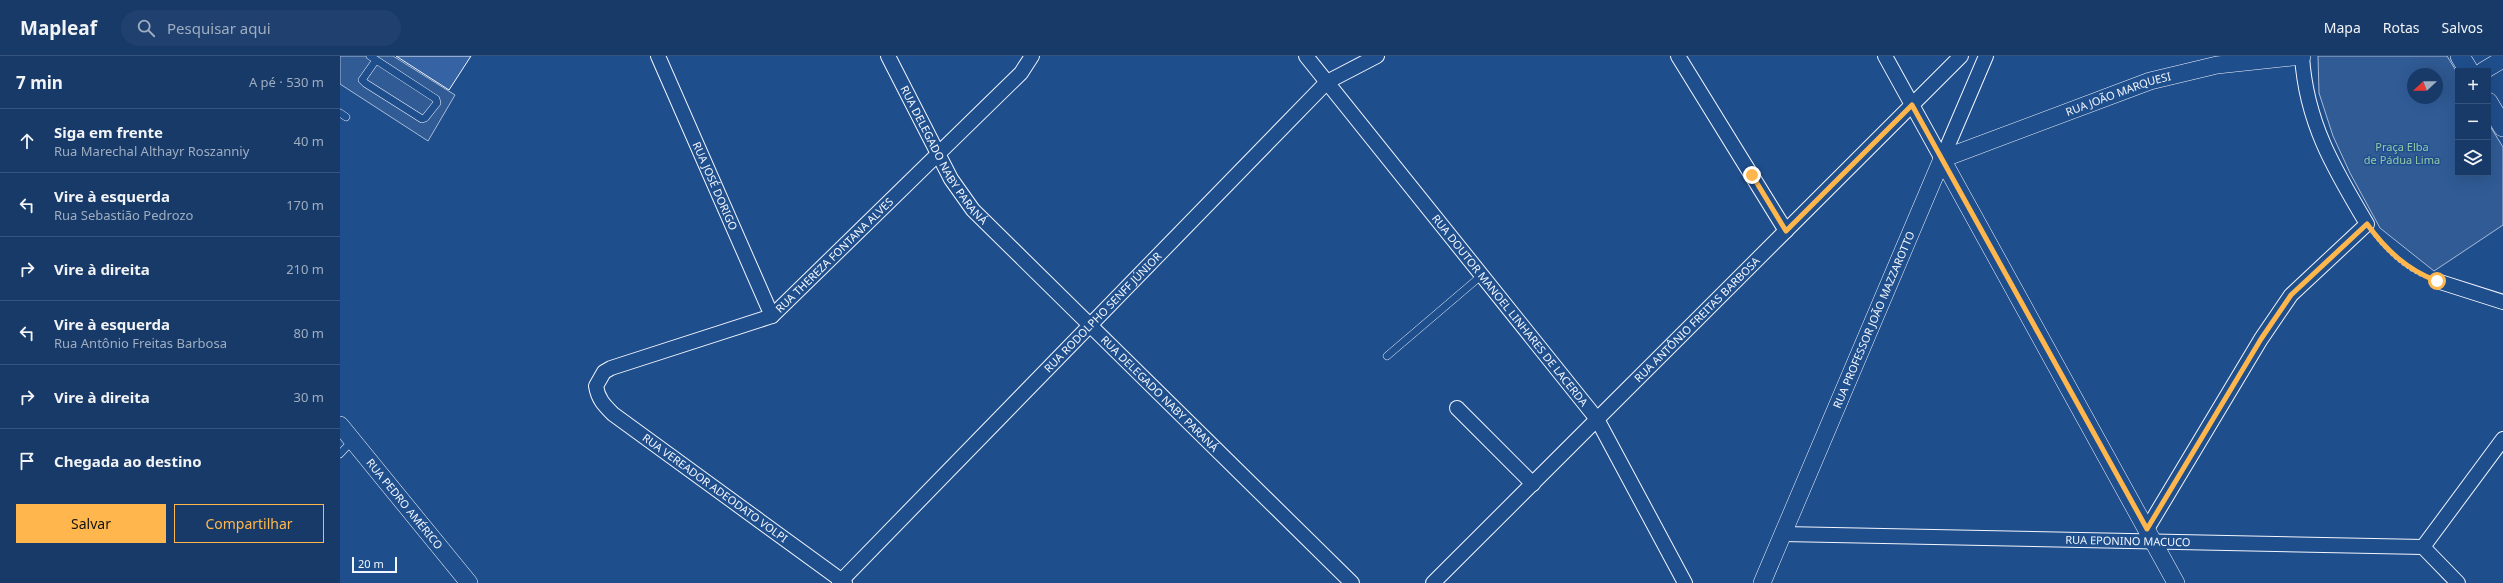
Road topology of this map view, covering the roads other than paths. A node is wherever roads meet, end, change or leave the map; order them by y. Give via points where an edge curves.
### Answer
1 (658, 56) edge
2 (888, 56) edge
3 (1032, 56) edge
4 (1306, 56) edge
5 (1377, 56) edge
6 (1678, 56) edge
7 (1885, 56) edge
8 (1961, 56) edge
9 (1986, 56) edge
10 (2302, 56) edge
11 (2460, 56) edge
12 (373, 58) edge
13 (2503, 59) edge
14 (2467, 68) edge
15 (2488, 68) edge
16 (1327, 82) junction
17 (2489, 104) edge
18 (1912, 105) junction
19 (2503, 127) edge
20 (938, 154) junction
21 (1942, 159) junction
22 (1786, 231) junction
23 (1482, 275) junction
24 (2437, 281) road end
25 (2503, 302) edge
26 (772, 316) junction
27 (1089, 325) junction
28 (1387, 356) dead end
29 (596, 386) joint
30 (1457, 408) dead end
31 (1597, 419) junction
32 (340, 425) edge
33 (2503, 439) edge
34 (352, 440) junction
35 (340, 454) edge
36 (1533, 484) junction
37 (1783, 534) junction
38 (2150, 535) junction
39 (2423, 547) junction
40 (841, 582) edge
41 (469, 583) edge
42 (1352, 583) edge
43 (1433, 583) edge
44 (1685, 583) edge
45 (1762, 583) edge
46 (2176, 583) edge
47 (2458, 583) edge

1 - 26 street, RUA JOSÉ DORIGO
2 - 20 street, RUA DELEGADO NABY PARANÁ
3 - 20 street, RUA THEREZA FONTANA ALVES via 1021,73
4 - 16 street, RUA DOUTOR MANOEL LINHARES DE LACERDA
5 - 16 street, RUA RODOLPHO SENFF JÚNIOR
6 - 22 street
7 - 18 street
8 - 18 street, RUA ANTÔNIO FREITAS BARBOSA
9 - 21 street, RUA PROFESSOR JOÃO MAZZAROTTO
10 - 21 street, RUA JOÃO MARQUESI via 2217,65 2150,81
10 - 38 street via 2306,95 2317,132 2367,224 2291,295 2257,345
11 - 14 main road
12 - 12 lane via 436,100 425,118 422,119 362,80
13 - 15 street
16 - 23 street, RUA DOUTOR MANOEL LINHARES DE LACERDA
16 - 27 street, RUA RODOLPHO SENFF JÚNIOR
17 - 19 main road
18 - 21 street
18 - 22 street, RUA ANTÔNIO FREITAS BARBOSA
20 - 26 street, RUA THEREZA FONTANA ALVES
20 - 27 street, RUA DELEGADO NABY PARANÁ via 951,179 973,210
21 - 37 street, RUA PROFESSOR JOÃO MAZZAROTTO
21 - 38 street
22 - 31 street, RUA ANTÔNIO FREITAS BARBOSA
23 - 28 lane
23 - 31 street, RUA DOUTOR MANOEL LINHARES DE LACERDA
24 - 25 street
26 - 29 street, RUA THEREZA FONTANA ALVES via 611,368 604,372
27 - 40 street, RUA RODOLPHO SENFF JÚNIOR
27 - 42 street, RUA DELEGADO NABY PARANÁ
29 - 40 street, RUA VEREADOR ADEODATO VOLPI via 603,405 613,414
30 - 36 street
31 - 36 street, RUA ANTÔNIO FREITAS BARBOSA
31 - 44 street, RUA DOUTOR MANOEL LINHARES DE LACERDA
32 - 34 street, RUA PEDRO AMÉRICO
33 - 39 street
34 - 35 lane
34 - 41 street, RUA PEDRO AMÉRICO
36 - 43 street, RUA ANTÔNIO FREITAS BARBOSA
37 - 38 street, RUA EPONINO MACUCO
37 - 45 street, RUA PROFESSOR JOÃO MAZZAROTTO
38 - 39 street, RUA EPONINO MACUCO
38 - 46 street
39 - 47 street

